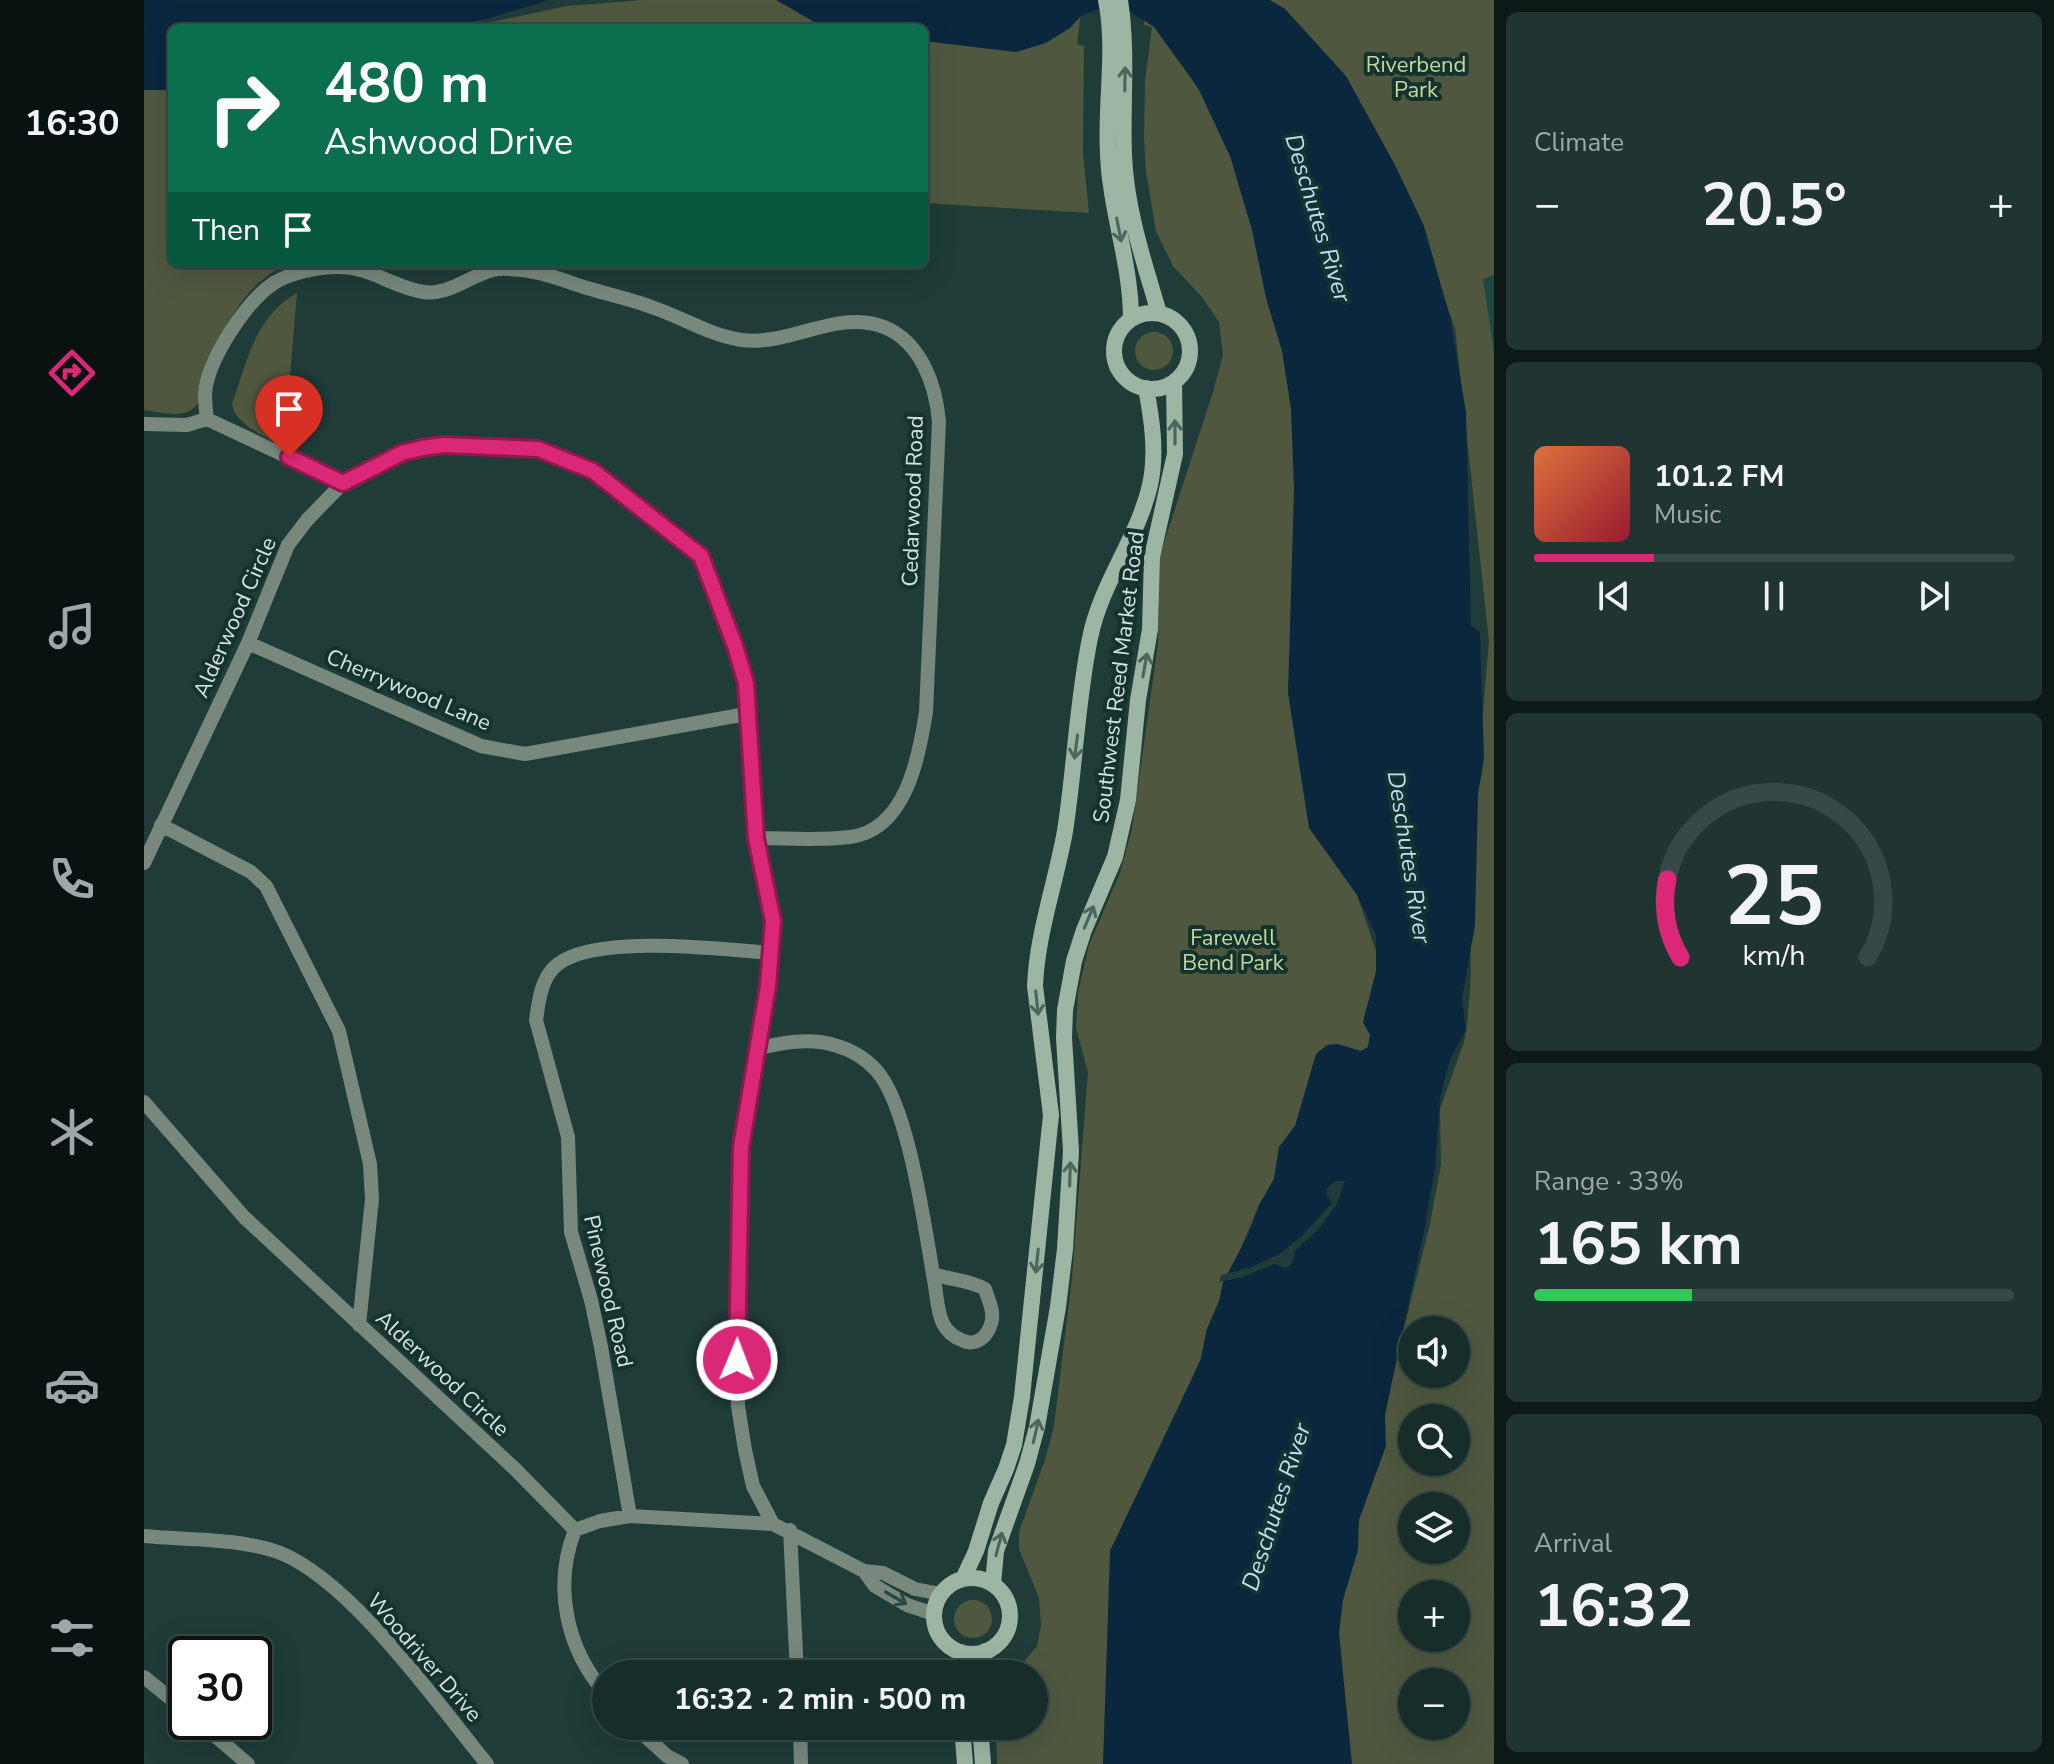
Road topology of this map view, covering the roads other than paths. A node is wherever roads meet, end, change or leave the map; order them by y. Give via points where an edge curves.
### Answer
1 (1106, 0) edge
2 (1120, 0) edge
3 (1116, 155) junction
4 (332, 268) edge
5 (350, 268) edge
6 (1159, 313) junction
7 (1131, 319) junction
8 (1174, 382) junction
9 (1146, 388) junction
10 (207, 419) junction
11 (144, 424) edge
12 (343, 483) junction
13 (248, 643) junction
14 (746, 714) junction
15 (161, 825) junction
16 (756, 838) junction
17 (144, 863) edge
18 (772, 953) junction
19 (756, 1049) junction
20 (144, 1102) edge
21 (933, 1274) junction
22 (359, 1325) junction
23 (630, 1516) junction
24 (773, 1524) junction
25 (575, 1530) junction
26 (790, 1530) junction
27 (144, 1536) edge
28 (864, 1571) junction
29 (963, 1579) junction
30 (993, 1584) junction
31 (941, 1594) junction
32 (934, 1614) junction
33 (985, 1651) junction
34 (961, 1652) junction
35 (796, 1660) edge
36 (961, 1660) edge
37 (984, 1660) edge
38 (144, 1677) edge
39 (592, 1679) edge
40 (168, 1696) edge
41 (220, 1740) edge
42 (649, 1740) edge
43 (800, 1740) edge
44 (963, 1740) edge
45 (981, 1740) edge
46 (248, 1764) edge
47 (487, 1764) edge
48 (682, 1764) edge
49 (801, 1764) edge
50 (965, 1764) edge
51 (983, 1764) edge

1 - 3 main road
3 -> 2 main road via 1125,41
3 - 6 main road
3 -> 7 main road via 1110,182 1131,286
4 - 10 street, Cedarwood Road via 293,275 260,294 211,373 205,393
5 - 16 street, Cedarwood Road via 425,293 492,270 531,271 742,340 860,321 907,340 937,395 939,422 920,750 908,786 875,827 851,837
6 - 7 main road
6 - 8 main road, Southwest Reed Market Road via 1180,325 1190,349 1183,373
7 - 9 main road via 1114,352 1124,376
8 - 9 main road
30 -> 8 main road, Southwest Reed Market Road via 996,1551 1037,1427 1058,1307 1071,1151 1065,1010 1074,961 1115,857 1128,800 1150,629 1152,557 1175,454
9 -> 29 main road, Southwest Reed Market Road via 1153,435 1150,485 1090,636 1067,817 1036,965 1051,1115 1022,1397 1014,1445
10 - 11 street via 187,425
10 - 12 street
12 - 13 street, Alderwood Circle via 288,545
12 - 14 street, Alderwood Circle via 402,453 443,445 538,449 593,471 701,556 739,658
13 - 14 street, Cherrywood Lane via 481,746 509,752 566,749
13 - 15 street, Alderwood Circle
14 - 16 street, Alderwood Circle
15 - 17 street, Alderwood Circle
15 - 22 street via 231,860 266,886 339,1031 372,1187
16 - 18 street, Alderwood Circle via 773,921
18 - 19 street, Alderwood Circle
18 - 23 street, Pinewood Road via 658,947 578,953 545,979 539,1001 536,1020 568,1137 571,1232 601,1347
19 - 21 street via 808,1041 833,1044 859,1055 876,1070 889,1090 912,1164
19 - 24 street, Alderwood Circle via 741,1147 738,1406 753,1486
20 - 22 street, Alderwood Circle via 244,1217
21 - 21 street via 985,1289 992,1315 989,1331 979,1341 953,1337 944,1328
22 - 25 street, Alderwood Circle
23 - 24 street
23 - 25 street
24 - 26 street
25 - 39 street via 567,1551 563,1601 569,1629
26 - 28 street
26 - 35 street
27 - 47 street, Woodriver Drive via 249,1545 296,1560 383,1637
28 - 31 street
28 -> 32 street via 875,1586
29 - 30 main road
29 - 31 main road
30 - 33 main road via 1010,1614 1004,1636
31 - 32 main road
32 - 34 main road via 941,1638
33 - 34 main road
33 - 37 main road
34 - 36 main road
38 - 40 street
41 - 46 street
42 - 48 street
43 - 49 street
44 - 50 main road
45 - 51 main road

